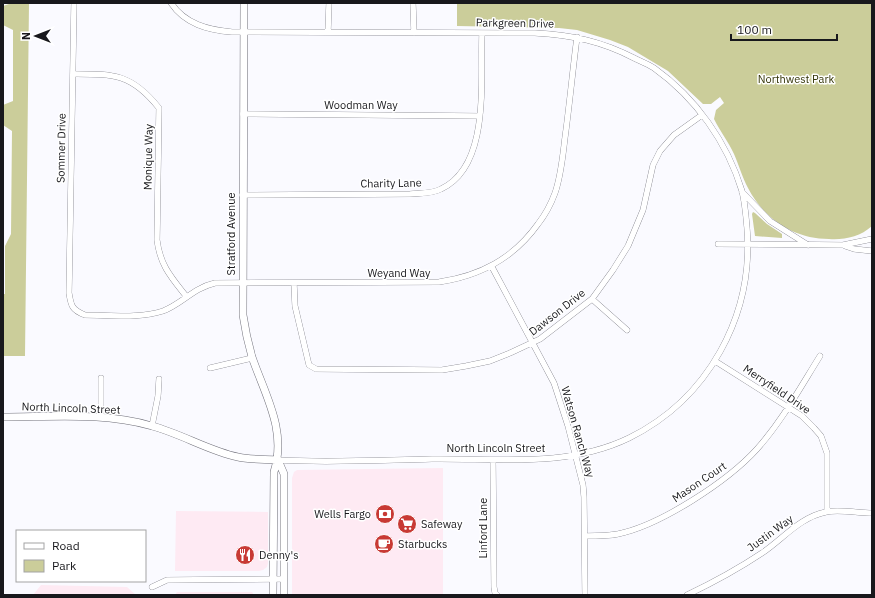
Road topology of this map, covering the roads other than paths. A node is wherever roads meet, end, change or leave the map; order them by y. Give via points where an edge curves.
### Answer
1 (74, 3) edge
2 (171, 3) edge
3 (244, 3) edge
4 (328, 3) edge
5 (413, 3) edge
6 (243, 32) junction
7 (328, 32) junction
8 (414, 33) junction
9 (482, 33) junction
10 (577, 37) junction
11 (73, 74) junction
12 (243, 114) junction
13 (702, 115) junction
14 (479, 116) junction
15 (742, 192) junction
16 (242, 195) junction
17 (872, 239) edge
18 (718, 244) dead end
19 (748, 245) junction
20 (808, 245) junction
21 (843, 245) junction
22 (872, 251) edge
23 (492, 267) junction
24 (242, 282) junction
25 (294, 283) junction
26 (69, 293) joint
27 (186, 296) junction
28 (592, 299) junction
29 (627, 330) dead end
30 (533, 343) junction
31 (820, 356) dead end
32 (252, 358) junction
33 (715, 361) junction
34 (210, 368) dead end
35 (101, 378) dead end
36 (159, 379) dead end
37 (788, 407) junction
38 (3, 417) edge
39 (101, 417) junction
40 (152, 426) junction
41 (576, 455) junction
42 (278, 460) junction
43 (493, 460) junction
44 (827, 512) junction
45 (872, 513) edge
46 (585, 536) junction
47 (274, 579) junction
48 (284, 579) junction
49 (152, 587) dead end
50 (273, 595) edge
51 (284, 595) edge
52 (497, 595) edge
53 (585, 595) edge
54 (687, 595) edge

1 - 11 street, Sommer Drive
2 - 6 street, Parkgreen Drive via 187,20 199,26 215,31
3 - 6 street, Stratford Avenue
4 - 7 street
5 - 8 street
6 - 7 street, Parkgreen Drive
6 - 12 street, Stratford Avenue
7 - 8 street, Parkgreen Drive
8 - 9 street, Parkgreen Drive
9 - 10 street, Parkgreen Drive via 535,33
9 - 14 street, Charity Lane
10 - 13 street, Parkgreen Drive via 602,43 653,67 685,94
10 - 23 street, Weyand Way via 562,167 555,193 547,212 529,236 510,255
11 - 26 street, Sommer Drive
11 - 27 street, Monique Way via 111,74 124,78 152,99 158,108 158,253 168,274
12 - 14 street, Woodman Way
12 - 16 street, Stratford Avenue
13 - 15 street, Parkgreen Drive via 721,142
13 - 28 street, Dawson Drive via 674,135 660,151 653,165 643,210 628,246
14 - 16 street, Charity Lane via 477,139 467,165 459,177 440,190 410,194
15 - 19 street, Parkgreen Drive
15 - 20 street via 770,221
16 - 24 street, Stratford Avenue
17 - 21 street
18 - 19 street
19 - 20 street
19 - 33 street, North Lincoln Street via 740,303 729,335
20 - 21 street
21 - 22 street
23 - 25 street, Weyand Way via 439,282
23 - 30 street, Watson Ranch Way
24 - 25 street, Weyand Way
24 - 27 street, Weyand Way via 210,284
24 - 32 street, Stratford Avenue via 246,338
25 - 30 street, Dawson Drive via 295,306 309,365 316,369 442,370 490,361
26 - 27 street, Weyand Way via 71,305 76,312 85,315 153,313 176,304
28 - 29 street
28 - 30 street, Dawson Drive
30 - 41 street, Watson Ranch Way via 562,403
31 - 37 street, Mason Court
32 - 34 street
32 - 42 street, Stratford Avenue via 274,414 279,442
33 - 37 street, Merryfield Drive
33 - 41 street, North Lincoln Street via 684,399 648,427 614,445
35 - 39 street
36 - 40 street
37 - 44 street, Merryfield Drive via 802,416 824,442 827,453
37 - 46 street, Mason Court via 756,450 729,476 703,494 630,531
38 - 39 street, North Lincoln Street
39 - 40 street, North Lincoln Street
40 - 42 street, North Lincoln Street via 224,453 239,457
41 - 43 street, North Lincoln Street via 550,460
41 - 46 street, Watson Ranch Way via 583,485
42 - 43 street, North Lincoln Street
42 - 47 street, Stratford Avenue via 274,472
42 - 48 street, Stratford Avenue via 284,474
43 - 52 street, Linford Lane via 494,587
44 - 45 street, Justin Way
44 - 54 street, Justin Way via 812,516 798,524 762,553
46 - 53 street, Watson Ranch Way
47 - 48 street
47 - 49 street via 167,580
47 - 50 street, Stratford Avenue
48 - 51 street, Stratford Avenue

